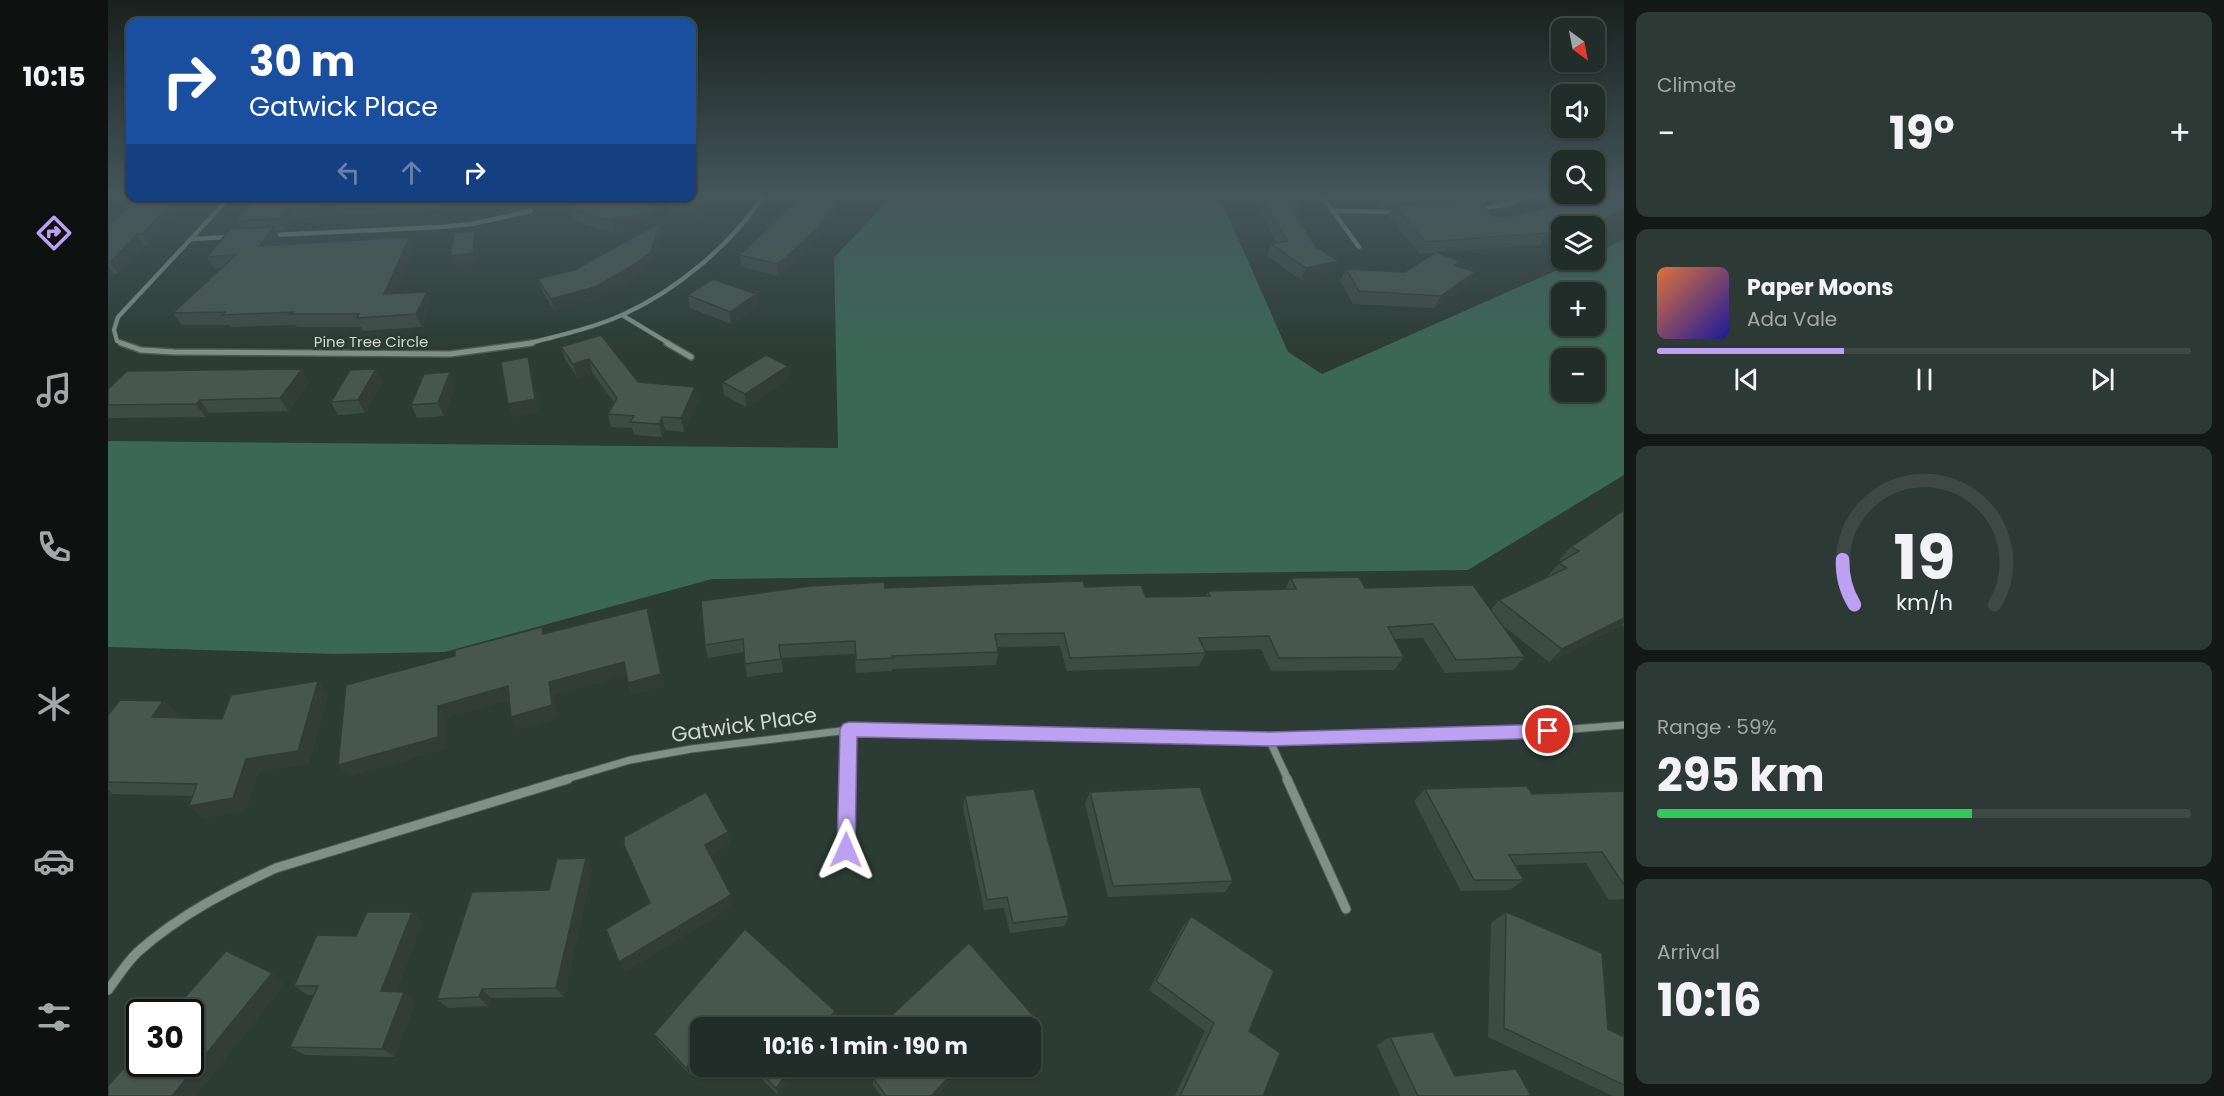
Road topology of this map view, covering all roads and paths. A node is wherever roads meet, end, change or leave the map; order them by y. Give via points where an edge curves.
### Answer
1 (187, 246) edge
2 (720, 246) edge
3 (622, 315) junction
4 (691, 357) dead end
5 (1624, 725) edge
6 (849, 729) junction
7 (1269, 739) junction
8 (846, 850) dead end
9 (1346, 909) dead end
10 (110, 985) edge

1 - 3 street, Pine Tree Circle via 118,317 114,330 117,341 141,350 174,352 450,354 522,345
2 - 3 street, Pine Tree Circle via 674,286
3 - 4 street
5 - 7 street, Gatwick Place via 1548,731
6 - 7 street, Gatwick Place
6 - 8 street
6 - 10 street, Gatwick Place via 630,760 276,868 183,917 138,951
7 - 9 street

